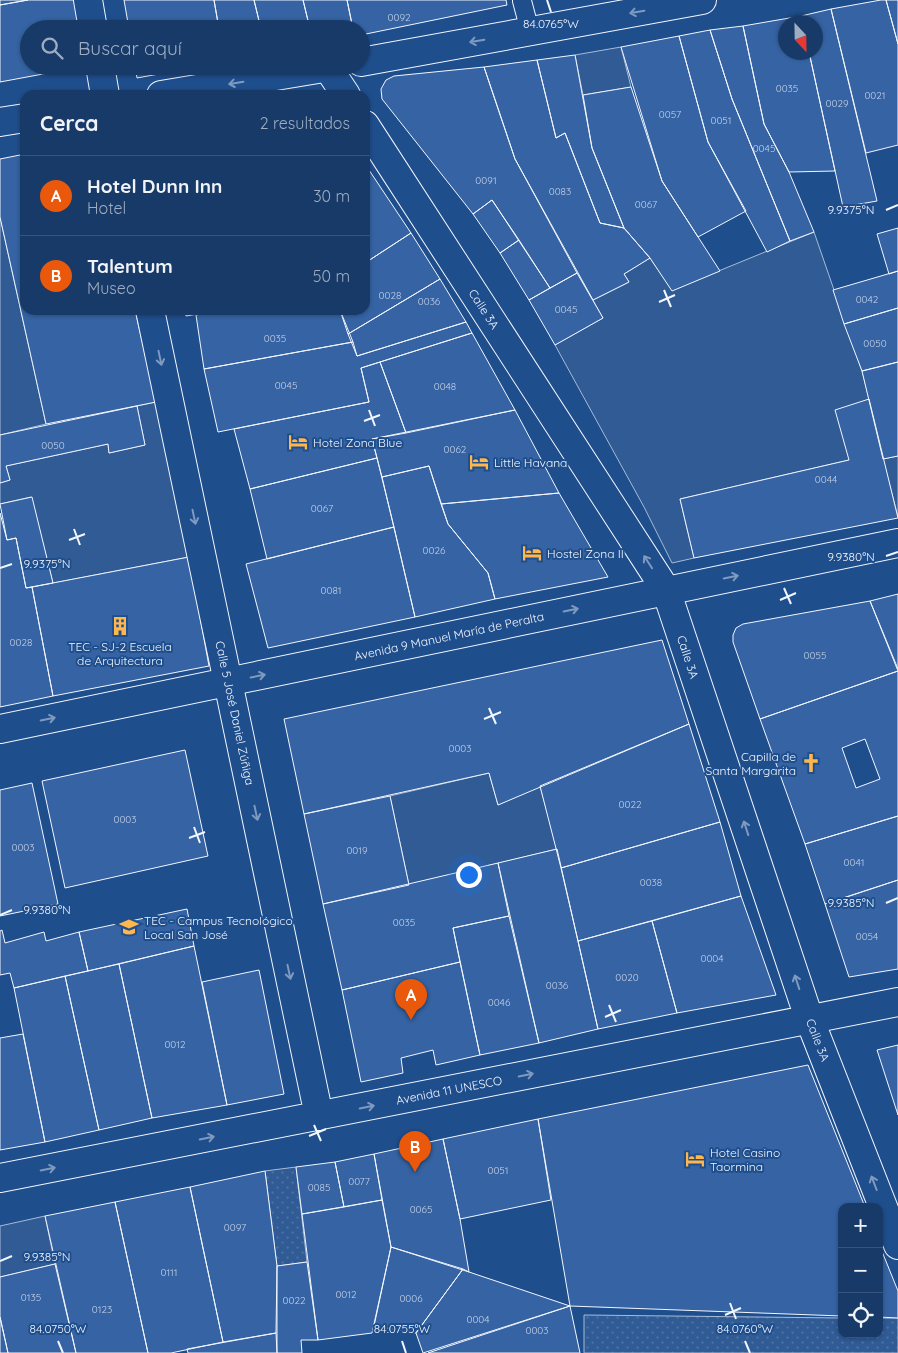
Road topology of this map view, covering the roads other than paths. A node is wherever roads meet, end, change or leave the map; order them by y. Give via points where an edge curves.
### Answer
1 (88, 0) edge
2 (702, 0) edge
3 (522, 1) dead end
4 (91, 20) edge
5 (530, 31) junction
6 (370, 60) edge
7 (102, 75) edge
8 (283, 75) edge
9 (336, 75) edge
10 (104, 90) edge
11 (192, 90) edge
12 (344, 90) edge
13 (20, 119) edge
14 (0, 122) edge
15 (370, 133) edge
16 (151, 315) edge
17 (898, 544) edge
18 (666, 590) junction
19 (229, 682) junction
20 (0, 729) edge
21 (898, 1002) edge
22 (809, 1018) junction
23 (319, 1116) junction
24 (0, 1178) edge
25 (898, 1245) edge

1 - 4 street
2 -> 5 street
3 - 5 lane
5 -> 6 street
7 - 10 street
8 -> 11 street
9 - 12 street
13 - 14 street
18 -> 15 street, Calle 3A
16 -> 19 street, Calle 5 José Daniel Zúñiga
18 -> 17 street, Avenida 9 Manuel María de Peralta
19 -> 18 street, Avenida 9 Manuel María de Peralta
22 -> 18 street, Calle 3A
20 -> 19 street, Avenida 9 Manuel María de Peralta
19 -> 23 street, Calle 5 José Daniel Zúñiga
21 - 22 street, Avenida 11 UNESCO
23 -> 22 street, Avenida 11 UNESCO
25 -> 22 street, Calle 3A
24 -> 23 street, Avenida 11 UNESCO

